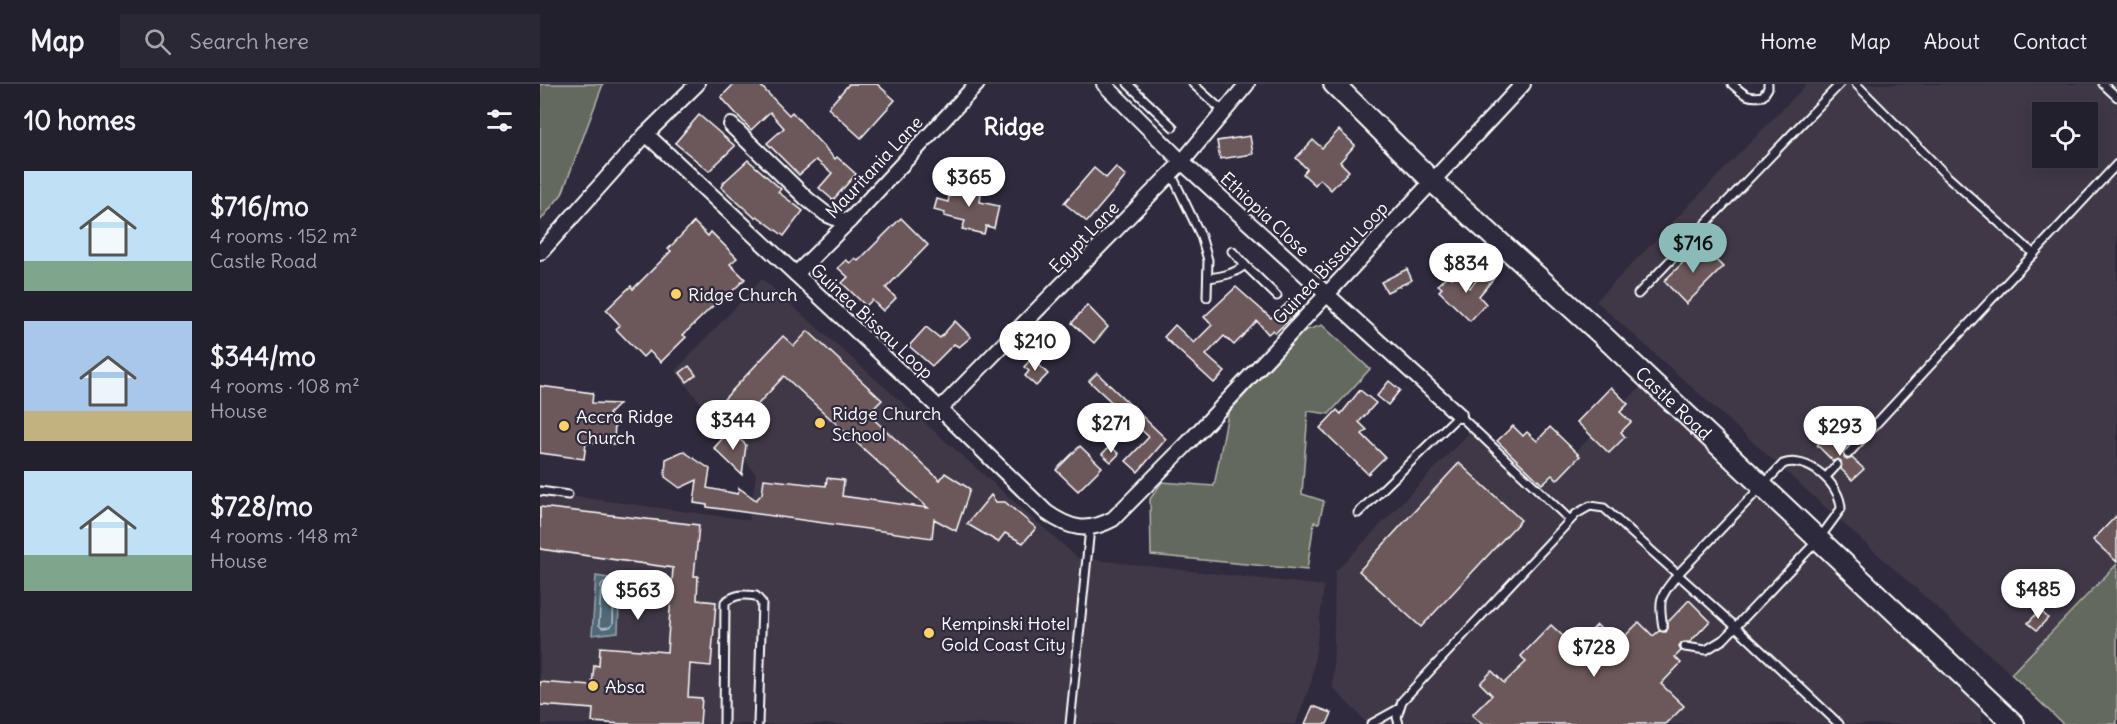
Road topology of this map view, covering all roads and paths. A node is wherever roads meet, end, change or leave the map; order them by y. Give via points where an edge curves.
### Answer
1 (697, 84) edge
2 (977, 84) edge
3 (1104, 84) edge
4 (1128, 84) edge
5 (1193, 84) edge
6 (1247, 84) edge
7 (1334, 84) edge
8 (1523, 84) edge
9 (1732, 84) edge
10 (1768, 84) edge
11 (1840, 84) edge
12 (1856, 84) edge
13 (2103, 84) edge
14 (2117, 97) edge
15 (1224, 111) junction
16 (731, 125) dead end
17 (1173, 128) dead end
18 (646, 134) junction
19 (1182, 162) junction
20 (2117, 164) edge
21 (1171, 173) junction
22 (1432, 181) junction
23 (849, 220) junction
24 (1232, 251) dead end
25 (540, 253) edge
26 (2034, 254) junction
27 (1245, 265) junction
28 (796, 274) junction
29 (1209, 278) junction
30 (1638, 294) dead end
31 (1325, 295) junction
32 (1277, 296) dead end
33 (1207, 297) dead end
34 (940, 409) junction
35 (1459, 415) junction
36 (1848, 454) dead end
37 (1837, 465) dead end
38 (1826, 477) junction
39 (1762, 486) junction
40 (540, 491) edge
41 (568, 495) dead end
42 (1358, 513) dead end
43 (1570, 520) junction
44 (1090, 528) junction
45 (1819, 539) junction
46 (1678, 574) junction
47 (1663, 627) dead end
48 (1736, 627) junction
49 (1685, 647) dead end
50 (1398, 709) junction
51 (724, 724) edge
52 (758, 724) edge
53 (1070, 724) edge
54 (1371, 724) edge
55 (1399, 724) edge
56 (1839, 724) edge
57 (2014, 724) edge

1 - 18 street
2 - 23 street, Mauritania Lane
3 - 19 street, Ethiopia Close
4 - 17 lane
5 - 15 lane
6 - 15 street, Egypt Lane
7 - 22 main road, Castle Road
8 - 22 street, Guinea Bissau Loop
9 - 10 lane via 1753,98 1763,96
11 - 30 lane
12 - 26 lane via 1947,176
13 - 14 lane
15 - 19 street, Egypt Lane
16 - 23 street via 807,199 826,214
18 - 25 street
18 - 28 street, Guinea Bissau Loop
19 - 21 street, Egypt Lane
19 - 31 street, Ethiopia Close
20 - 26 lane
21 - 29 lane via 1201,236
21 - 34 street, Egypt Lane
22 - 31 street, Guinea Bissau Loop
22 - 39 main road, Castle Road
23 - 28 street, Mauritania Lane
24 - 27 lane
26 - 36 lane
27 - 29 lane via 1225,276
27 - 32 lane
28 - 34 street, Guinea Bissau Loop
29 - 33 lane
31 - 35 street, Ethiopia Close
31 - 44 street, Guinea Bissau Loop via 1113,519
34 - 44 street, Guinea Bissau Loop via 1046,512 1061,523
35 - 42 lane
35 - 43 lane
37 - 38 lane
38 - 39 lane via 1790,461
38 - 45 lane via 1838,493 1841,509
39 - 45 main road, Castle Road
39 - 46 lane
40 - 41 lane
43 - 46 lane via 1583,508 1604,508
43 - 50 lane
44 - 53 lane
45 - 48 lane
45 - 57 main road, Castle Road
46 - 47 lane via 1660,606
46 - 48 lane
48 - 49 lane via 1706,650
48 - 56 lane
50 - 54 lane
50 - 55 lane
51 - 52 lane via 725,602 742,594 756,596 762,603

